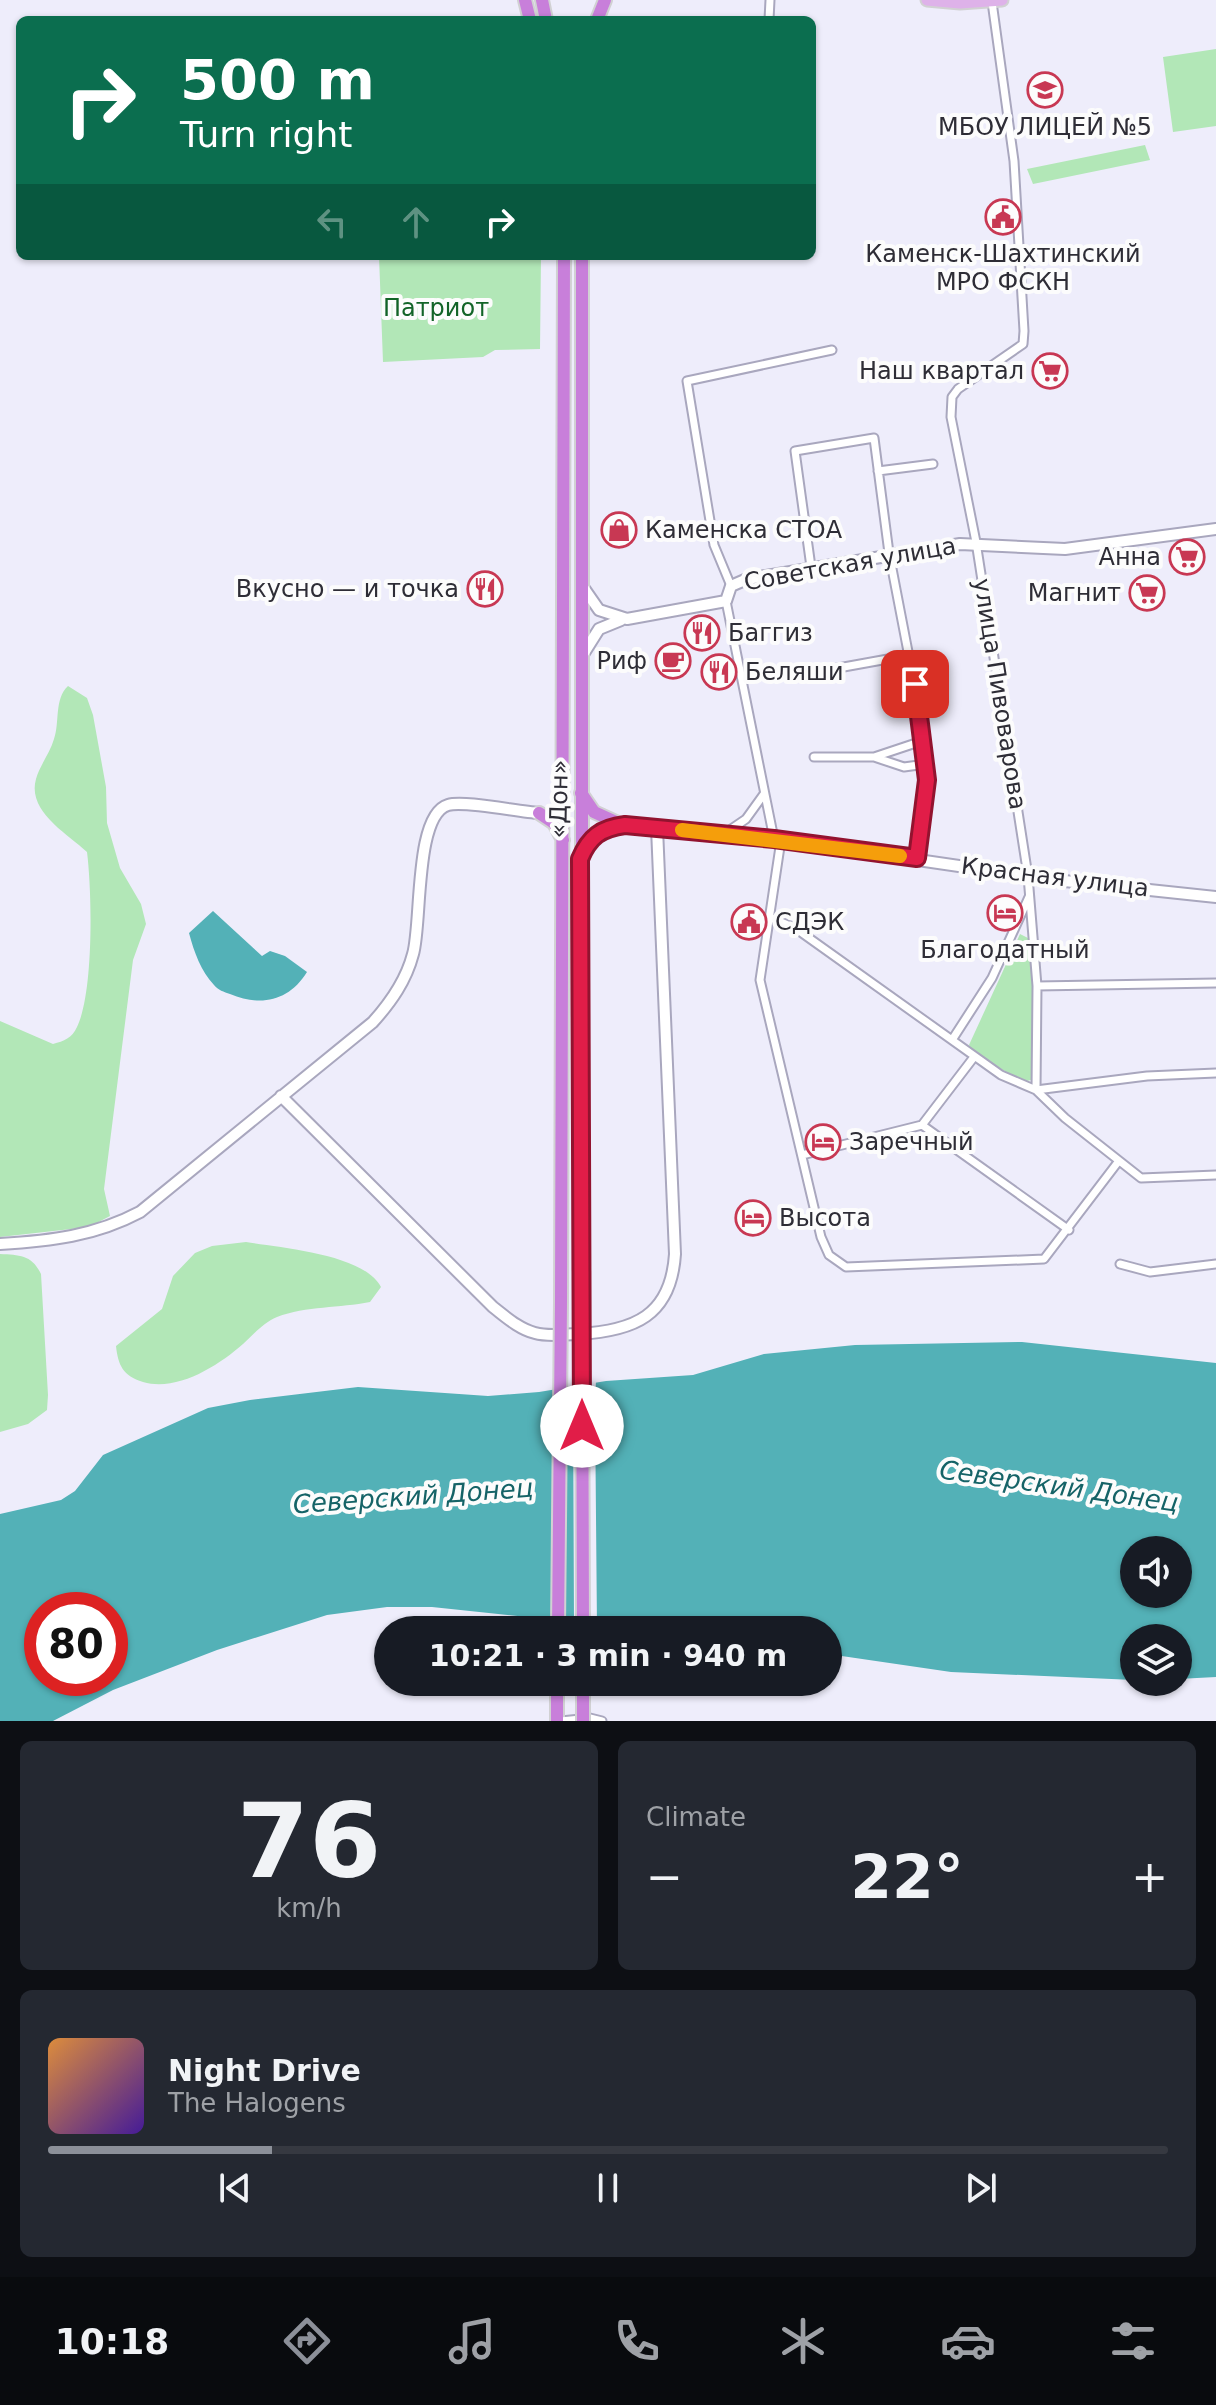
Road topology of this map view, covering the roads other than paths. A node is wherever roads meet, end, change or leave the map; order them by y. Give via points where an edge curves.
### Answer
1 (927, 0) edge
2 (997, 1) edge
3 (564, 260) edge
4 (582, 260) edge
5 (832, 350) dead end
6 (933, 464) dead end
7 (878, 471) junction
8 (1216, 529) edge
9 (976, 542) junction
10 (889, 553) junction
11 (811, 567) junction
12 (580, 581) junction
13 (728, 593) junction
14 (627, 619) junction
15 (910, 655) junction
16 (581, 658) junction
17 (794, 676) dead end
18 (925, 740) junction
19 (814, 757) dead end
20 (874, 757) junction
21 (926, 764) junction
22 (564, 791) junction
23 (581, 793) junction
24 (764, 794) junction
25 (539, 813) junction
26 (625, 825) junction
27 (657, 828) junction
28 (723, 834) junction
29 (777, 840) junction
30 (564, 843) junction
31 (917, 858) junction
32 (580, 859) junction
33 (1028, 876) junction
34 (1030, 895) junction
35 (1216, 897) edge
36 (769, 917) junction
37 (1216, 983) edge
38 (1037, 986) junction
39 (952, 1040) junction
40 (974, 1057) junction
41 (1216, 1073) edge
42 (1036, 1090) junction
43 (281, 1096) junction
44 (922, 1125) junction
45 (802, 1155) junction
46 (1118, 1162) junction
47 (1216, 1175) edge
48 (1069, 1230) junction
49 (0, 1244) edge
50 (1120, 1264) dead end
51 (1216, 1264) edge
52 (558, 1616) edge
53 (583, 1616) edge
54 (558, 1696) edge
55 (583, 1696) edge
56 (559, 1721) edge
57 (583, 1721) edge
58 (602, 1721) edge

1 - 2 main road
2 - 9 street, улица Пивоварова via 1024,331 1023,344 952,397
3 - 22 highway, «Дон»
4 - 12 highway, «Дон»
5 - 13 street via 687,381 714,545
6 - 7 street
7 - 10 street
7 - 11 street via 874,438 795,451
8 - 9 main road, Советская улица via 1065,549
9 - 10 main road, Советская улица
9 - 33 street, улица Пивоварова
10 - 11 main road, Советская улица
10 - 15 street
11 - 13 main road, Советская улица
12 - 14 main road via 599,610
12 - 16 highway, «Дон»
13 - 14 main road, Советская улица
13 - 24 street
14 - 16 main road, Советская улица via 599,629
15 - 17 street
15 - 18 street
16 - 23 highway, «Дон»
18 - 20 street
18 - 21 street
19 - 20 street
20 - 21 street via 904,767
21 - 31 street
22 - 25 highway via 555,807
22 - 30 highway, «Дон»
23 - 26 highway via 600,817
23 - 32 highway, «Дон»
24 - 28 street via 746,819
24 - 29 street
25 - 30 highway via 554,823
25 - 43 main road via 455,804 433,817 423,861 415,950 404,981 359,1036
26 - 27 main road, Красная улица
26 - 32 highway via 596,833
27 - 28 main road, Красная улица
27 - 43 main road via 675,1254 671,1281 650,1314 600,1333 546,1335 514,1323
28 - 29 main road, Красная улица
29 - 31 main road, Красная улица
29 - 36 street
30 - 52 highway, «Дон», bridge
31 - 33 main road, Красная улица
32 - 53 highway, «Дон», bridge
33 - 34 street, улица Пивоварова
33 - 35 main road, Красная улица
34 - 38 street, улица Пивоварова
34 - 39 street via 992,978
36 - 39 street via 795,928
36 - 45 street via 760,980
37 - 38 street
38 - 42 street, улица Пивоварова
39 - 40 street
40 - 42 street via 1018,1085
40 - 44 street
41 - 42 street
42 - 46 street
43 - 49 main road via 127,1219 68,1239
44 - 45 street
44 - 48 street
45 - 48 street via 821,1237 829,1255 846,1267 1047,1258
46 - 47 street via 1141,1178
46 - 48 street
50 - 51 street via 1150,1272
54 - 56 highway
55 - 57 highway, bridge
56 - 58 street

